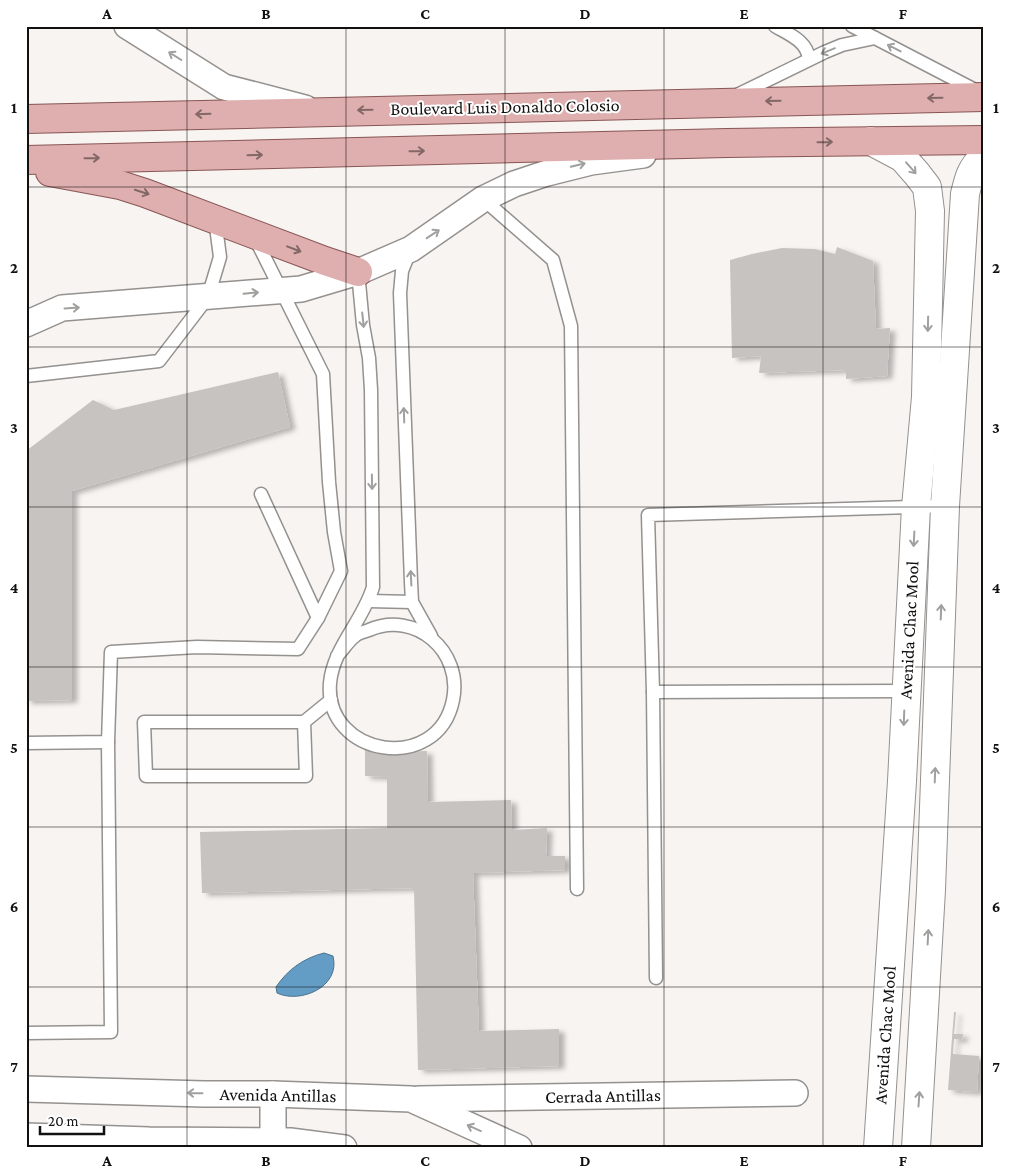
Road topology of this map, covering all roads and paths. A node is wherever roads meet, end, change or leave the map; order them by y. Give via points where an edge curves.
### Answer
1 (127, 26) edge
2 (775, 26) edge
3 (852, 26) edge
4 (875, 38) junction
5 (808, 60) junction
6 (984, 96) edge
7 (721, 102) junction
8 (318, 111) junction
9 (26, 119) edge
10 (984, 140) edge
11 (871, 141) junction
12 (727, 143) junction
13 (984, 156) edge
14 (26, 160) edge
15 (26, 168) edge
16 (483, 199) junction
17 (214, 219) junction
18 (253, 234) junction
19 (411, 248) junction
20 (358, 272) junction
21 (282, 291) junction
22 (208, 297) junction
23 (26, 324) edge
24 (26, 376) edge
25 (939, 397) junction
26 (261, 494) dead end
27 (945, 506) junction
28 (916, 507) junction
29 (369, 602) junction
30 (412, 602) junction
31 (318, 618) junction
32 (433, 638) junction
33 (337, 656) junction
34 (905, 691) junction
35 (653, 692) junction
36 (331, 700) junction
37 (304, 722) junction
38 (108, 742) junction
39 (26, 743) edge
40 (577, 889) dead end
41 (656, 978) dead end
42 (26, 1033) edge
43 (26, 1089) edge
44 (795, 1093) dead end
45 (273, 1094) junction
46 (411, 1099) junction
47 (26, 1136) edge
48 (275, 1144) edge
49 (344, 1148) edge
50 (518, 1148) edge
51 (878, 1148) edge
52 (916, 1148) edge

8 -> 1 street via 224,86
2 - 5 lane via 806,48
3 - 4 lane
4 -> 5 lane via 842,45
6 -> 4 lane
5 - 7 lane
6 -> 7 main road, Boulevard Luis Donaldo Colosio
7 -> 8 main road, Boulevard Luis Donaldo Colosio
8 -> 9 main road, Boulevard Luis Donaldo Colosio
10 - 11 main road
12 -> 11 main road
11 -> 25 street, Avenida Chac Mool via 903,158 927,187
14 -> 12 main road
16 -> 12 street via 547,173 591,162
13 - 25 street, Avenida Chac Mool via 970,174 965,194
15 -> 17 main road via 120,185
19 -> 16 street
16 - 40 lane via 553,260 571,326
17 - 18 main road
17 - 22 lane via 220,256
18 -> 20 main road
18 - 21 lane
19 - 20 street
30 -> 19 lane via 400,293 402,272
20 - 21 street via 301,289
20 -> 29 lane via 371,390 373,587
22 -> 21 street
21 - 31 lane via 323,374 329,482 341,570
23 -> 22 street via 62,308
22 - 24 lane via 159,361
25 - 27 street, Avenida Chac Mool
25 - 28 street, Avenida Chac Mool
26 - 31 lane
27 - 28 lane
52 -> 27 street, Avenida Chac Mool via 930,899
28 -> 34 street, Avenida Chac Mool
28 - 35 lane via 648,515
29 - 30 lane
29 - 33 lane
30 - 32 lane
31 - 38 lane via 298,649 197,647 111,652
32 - 33 lane via 408,626 381,624 355,636
32 - 36 lane via 450,662 454,692 446,720 424,740 396,749 367,744 344,726
33 - 36 lane via 329,685
34 - 35 lane
34 -> 51 street, Avenida Chac Mool
35 - 41 lane
36 - 37 lane
37 - 37 lane via 144,722 146,776 306,776
38 - 39 lane
38 - 42 lane via 111,1032
45 -> 43 street, Avenida Antillas
44 - 46 street, Cerrada Antillas
45 - 46 street, Avenida Antillas
45 - 48 street
50 -> 46 street, Avenida Antillas
47 - 48 street
48 - 49 street

